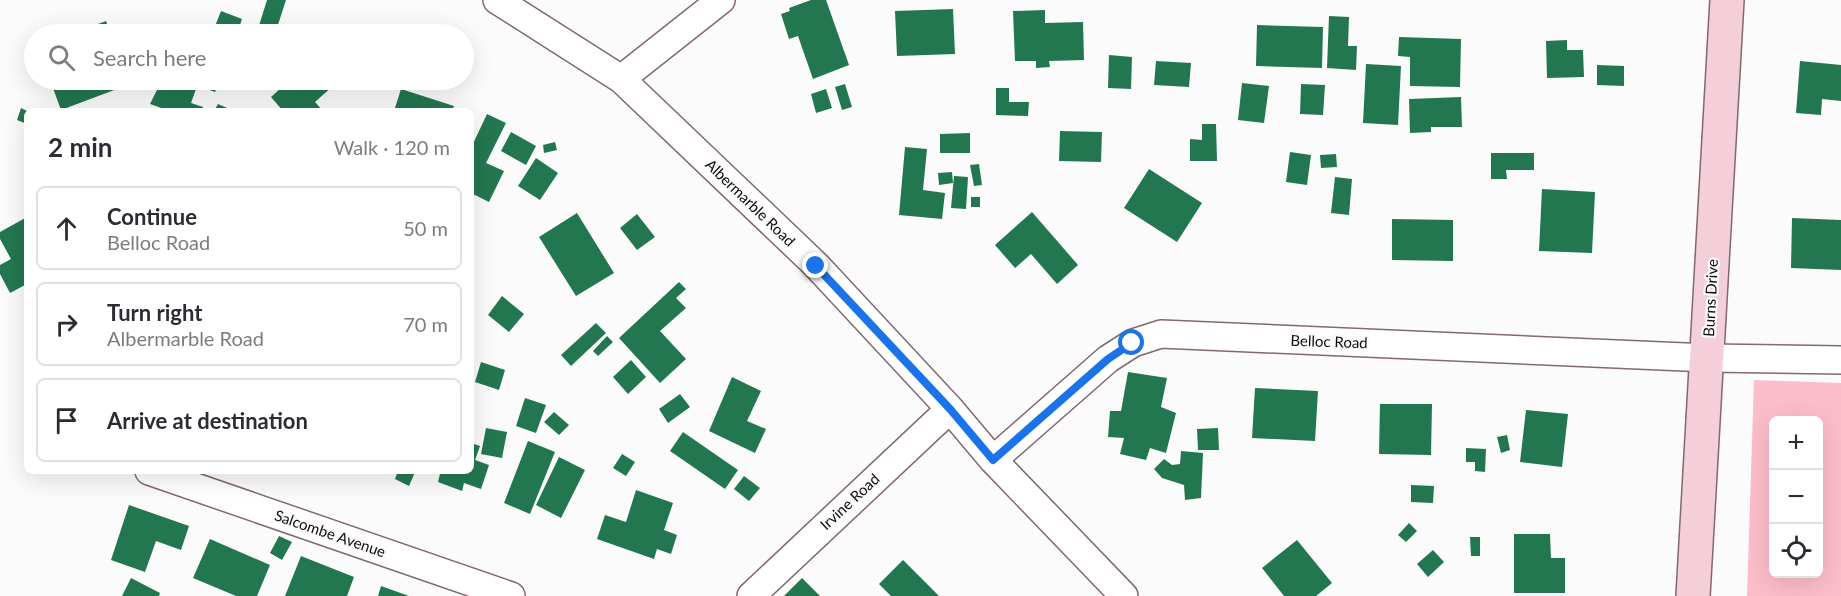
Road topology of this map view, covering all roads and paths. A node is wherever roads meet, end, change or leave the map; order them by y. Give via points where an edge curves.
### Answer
1 (496, 0) edge
2 (721, 0) edge
3 (1727, 0) edge
4 (621, 79) junction
5 (1708, 358) junction
6 (1841, 360) edge
7 (950, 409) junction
8 (993, 460) junction
9 (158, 474) edge
10 (511, 596) edge
11 (751, 596) edge
12 (1124, 596) edge
13 (1693, 596) edge

1 - 4 street, Albermarble Road
2 - 4 street
3 - 5 main road, Burns Drive
4 - 7 street, Albermarble Road via 816,266
5 - 6 street, Belloc Road
5 - 8 street, Belloc Road via 1161,334 1132,343 1108,359
5 - 13 main road, Burns Drive
7 - 8 street, Albermarble Road
7 - 11 street, Irvine Road
8 - 12 street, Albermarble Road
9 - 10 street, Salcombe Avenue

